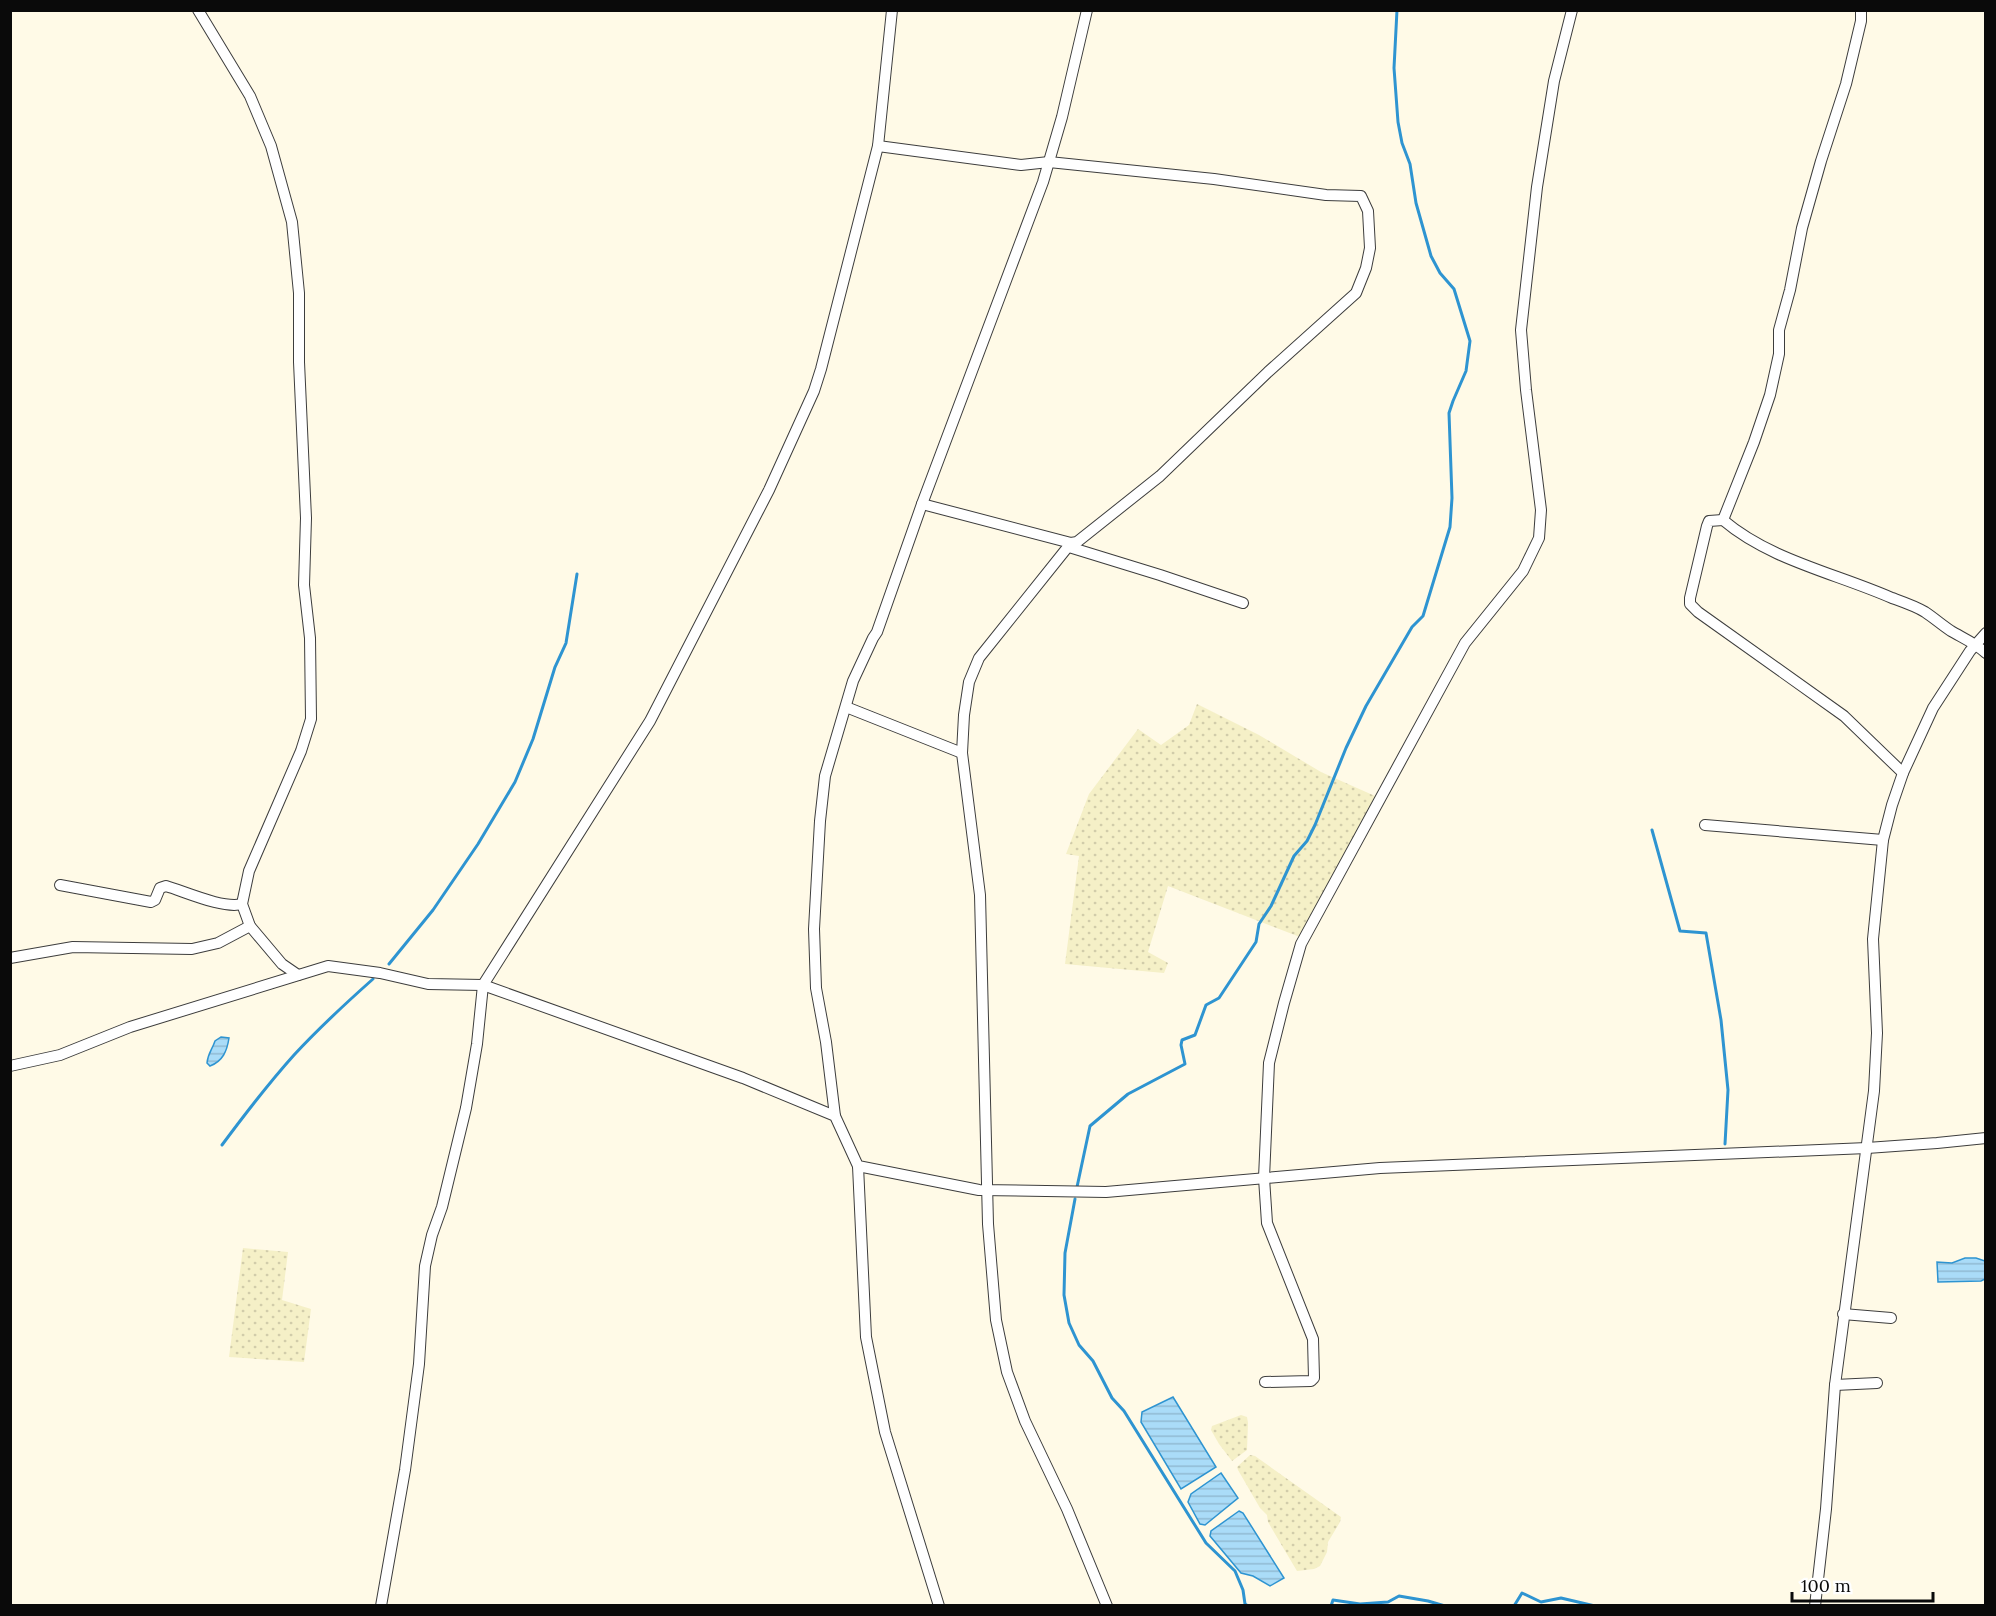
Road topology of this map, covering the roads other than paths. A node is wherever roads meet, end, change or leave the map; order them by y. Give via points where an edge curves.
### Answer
1 (198, 10) edge
2 (892, 10) edge
3 (1087, 10) edge
4 (1572, 10) edge
5 (1861, 10) edge
6 (878, 146) junction
7 (1049, 162) junction
8 (922, 504) junction
9 (1723, 520) junction
10 (1070, 545) junction
11 (1243, 603) dead end
12 (1986, 633) edge
13 (1977, 645) junction
14 (1986, 653) edge
15 (846, 707) junction
16 (962, 753) junction
17 (1903, 773) junction
18 (1705, 825) dead end
19 (1884, 840) junction
20 (60, 885) dead end
21 (242, 904) junction
22 (250, 926) junction
23 (10, 958) edge
24 (298, 975) junction
25 (483, 985) junction
26 (10, 1066) edge
27 (835, 1116) junction
28 (1986, 1138) edge
29 (1867, 1148) junction
30 (858, 1166) junction
31 (1264, 1178) junction
32 (988, 1190) junction
33 (1843, 1314) junction
34 (1891, 1318) dead end
35 (1265, 1382) dead end
36 (1877, 1383) dead end
37 (1834, 1385) junction
38 (381, 1605) edge
39 (939, 1605) edge
40 (1107, 1605) edge
41 (1815, 1605) edge

1 - 21 street via 250,96 271,146 292,222 299,293 306,518 304,585 310,638 311,719 249,871
2 - 6 street
3 - 7 street
4 - 31 street via 1554,81 1539,175 1521,330 1541,510 1539,538 1523,571 1465,643 1301,944 1269,1063
5 - 9 street via 1846,84 1802,228 1779,330 1779,354 1770,395
6 - 7 street via 1021,165
6 - 25 street via 821,369 769,490 650,721
7 - 8 street
7 - 10 street via 1361,196 1368,212 1370,248 1356,293 1160,476
8 - 10 street
8 - 15 street
9 - 13 street via 1759,544 1925,612
9 - 17 street via 1709,521 1707,526 1690,604 1844,716
10 - 11 street
10 - 16 street via 979,658 969,682
12 - 13 street
13 - 14 street
13 - 17 street via 1933,708
15 - 16 street
15 - 27 street via 825,776 814,929 816,988
16 - 32 street via 981,895
17 - 19 street
18 - 19 street
19 - 29 street via 1873,939 1877,1033
20 - 21 street via 151,902 160,888 166,886 217,902
21 - 22 street
22 - 23 street via 218,943 192,949 73,947
22 - 24 street via 282,964
24 - 25 street via 328,966 428,984
24 - 26 street via 130,1027 60,1055
25 - 27 street via 742,1078
25 - 38 street via 466,1108 425,1266 419,1364
27 - 30 street
28 - 29 street
29 - 31 street via 1380,1168
29 - 33 street
30 - 32 street
30 - 39 street via 866,1337 885,1432
31 - 32 street via 1106,1192
31 - 35 street via 1269,1229 1313,1339 1314,1378 1311,1382
32 - 40 street via 991,1277 1007,1372
33 - 34 street
33 - 37 street
36 - 37 street
37 - 41 street

